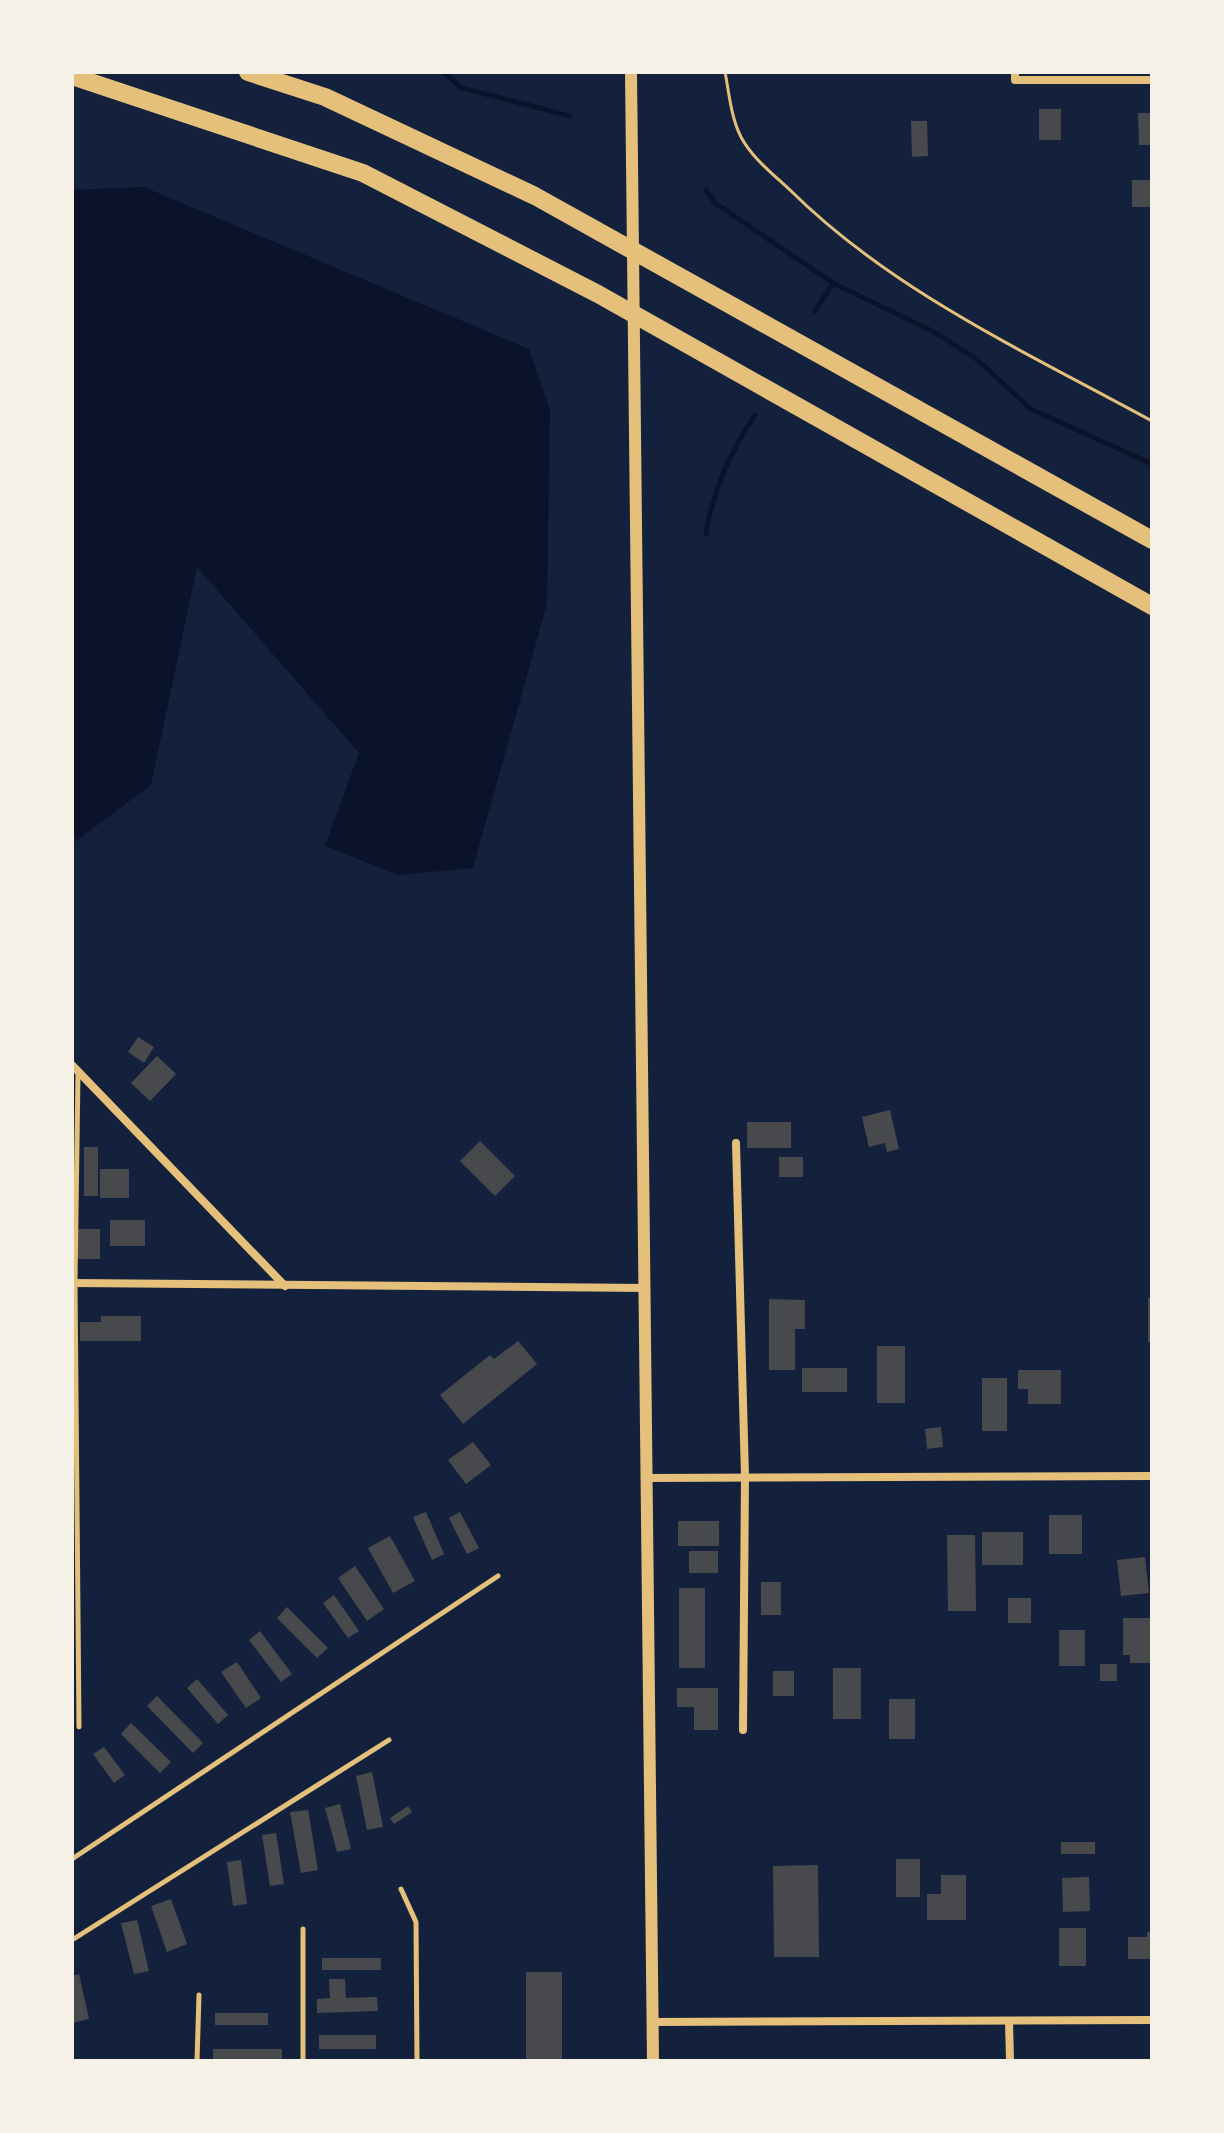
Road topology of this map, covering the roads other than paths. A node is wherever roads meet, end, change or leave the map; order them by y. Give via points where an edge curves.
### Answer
1 (248, 72) edge
2 (631, 72) edge
3 (72, 76) edge
4 (1015, 76) edge
5 (1130, 76) edge
6 (1152, 80) edge
7 (1152, 540) edge
8 (1152, 606) edge
9 (75, 1068) edge
10 (736, 1143) dead end
11 (73, 1283) edge
12 (285, 1286) junction
13 (646, 1288) junction
14 (745, 1476) junction
15 (1152, 1476) edge
16 (647, 1478) junction
17 (498, 1576) dead end
18 (79, 1727) dead end
19 (743, 1730) dead end
20 (389, 1740) dead end
21 (72, 1859) edge
22 (401, 1889) dead end
23 (303, 1929) dead end
24 (72, 1940) edge
25 (199, 1995) dead end
26 (1152, 2020) edge
27 (1009, 2021) junction
28 (653, 2022) junction
29 (197, 2061) edge
30 (303, 2061) edge
31 (417, 2061) edge
32 (653, 2061) edge
33 (1010, 2061) edge

1 - 7 highway via 325,97 535,196
2 - 13 street
3 - 8 highway via 363,173 598,294
4 - 5 street
5 - 6 street
9 - 11 lane
9 - 12 street
10 - 14 street
11 - 12 street
11 - 18 lane
12 - 13 street
13 - 16 street
14 - 15 street
14 - 16 street
14 - 19 street
16 - 28 street
17 - 21 lane
20 - 24 lane
22 - 31 lane via 416,1922
23 - 30 lane
25 - 29 lane
26 - 27 street
27 - 28 street
27 - 33 street
28 - 32 street

